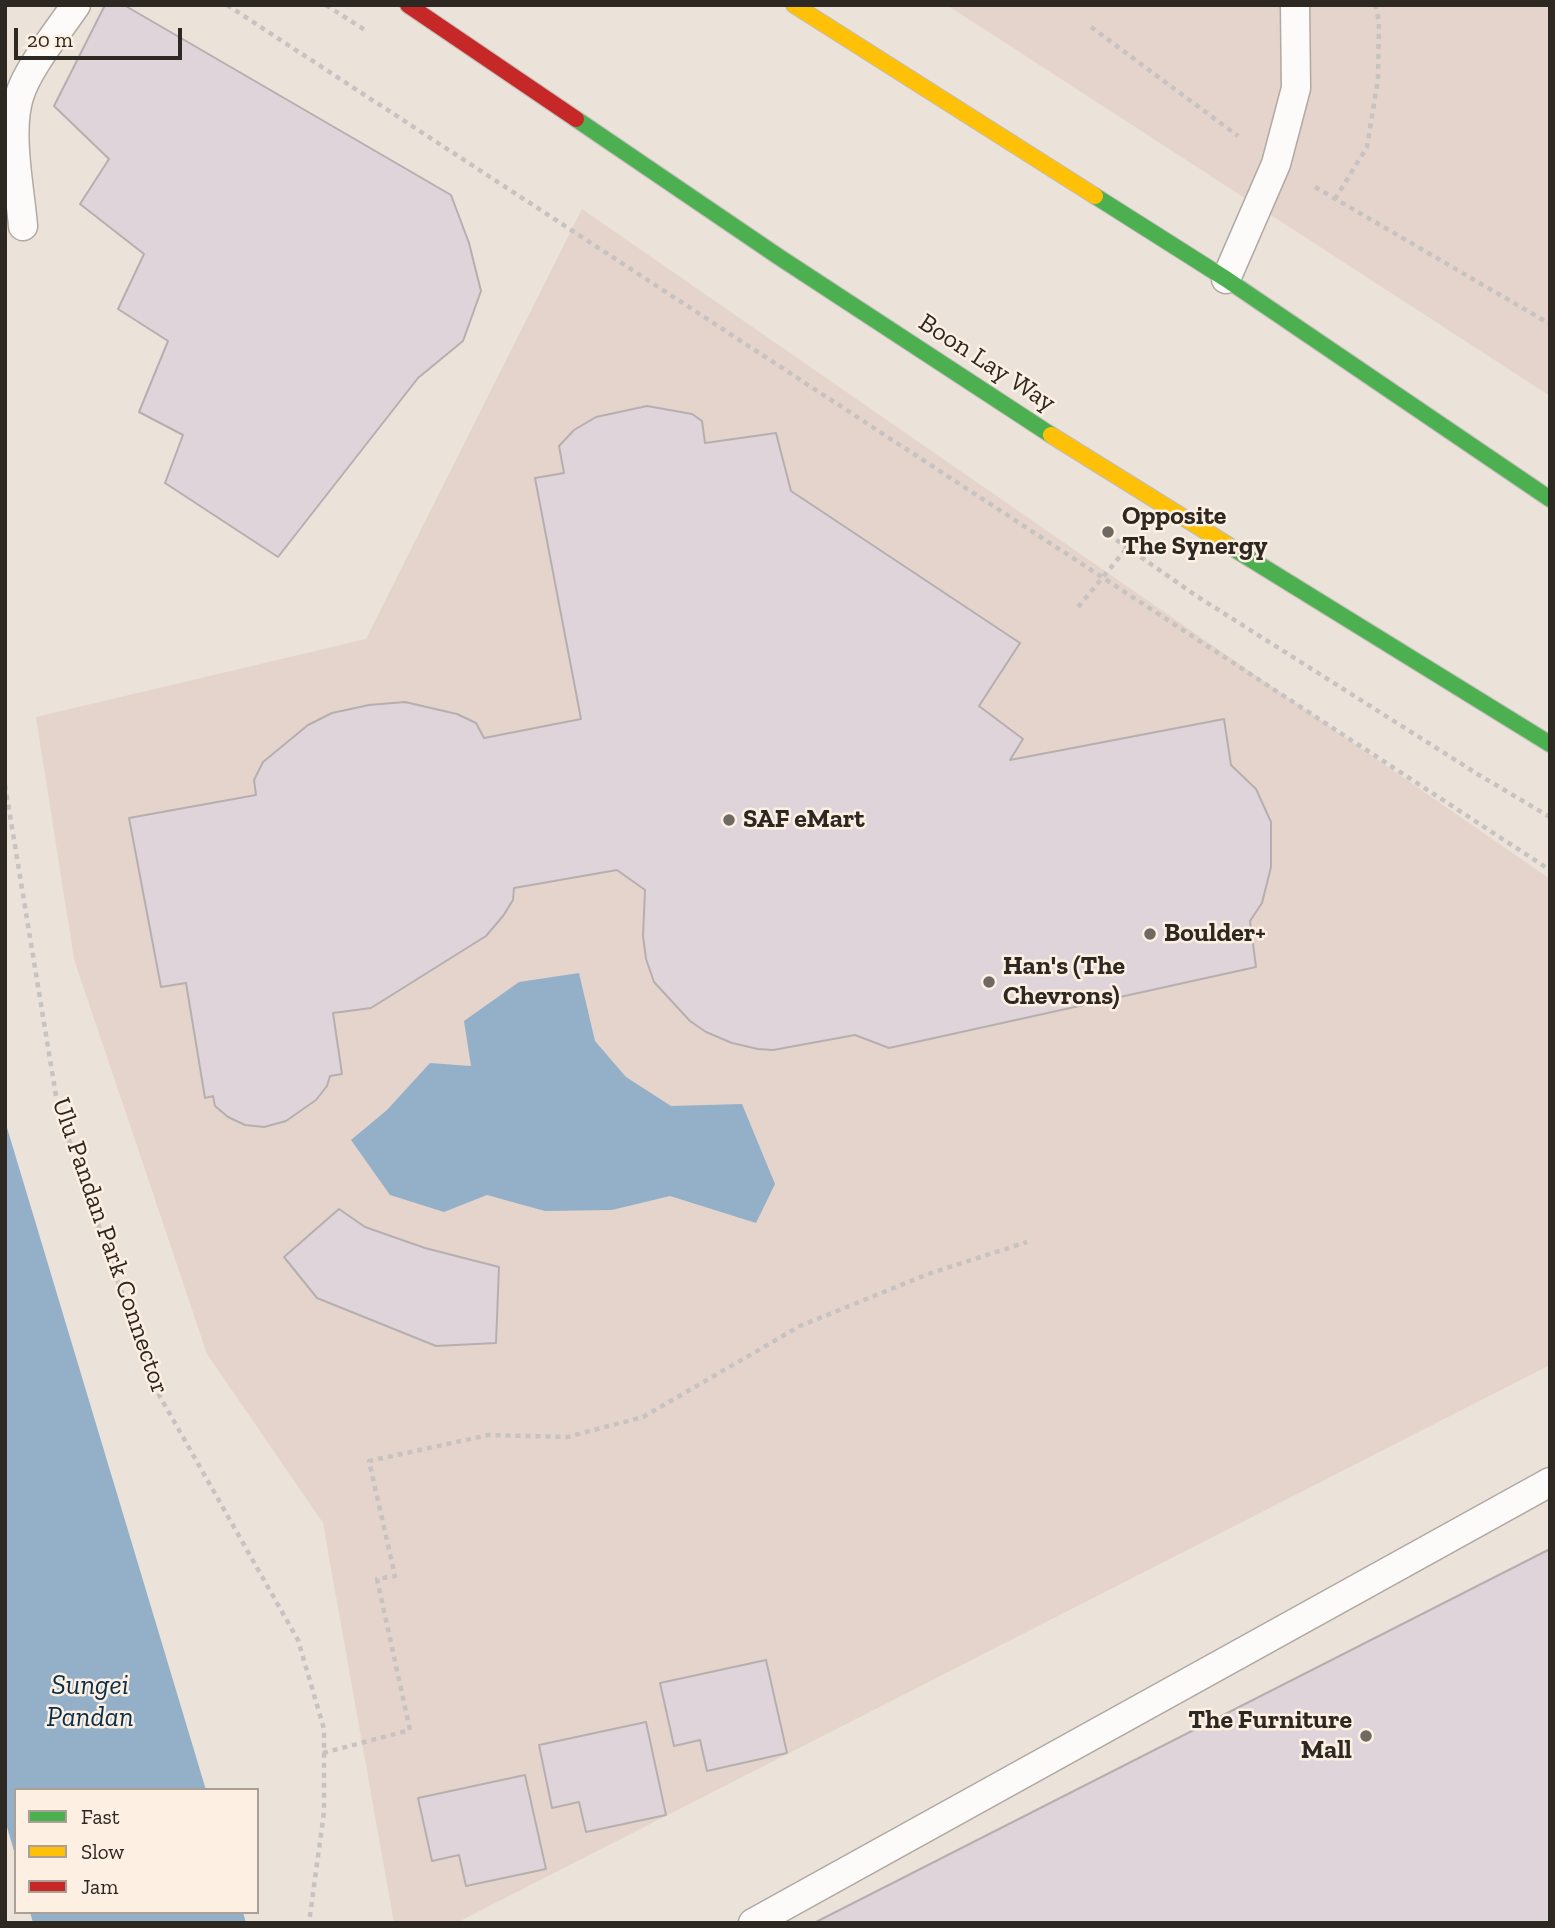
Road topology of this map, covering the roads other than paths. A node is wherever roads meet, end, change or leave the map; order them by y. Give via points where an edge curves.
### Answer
1 (76, 5) edge
2 (408, 5) edge
3 (794, 5) edge
4 (1295, 5) edge
5 (23, 226) dead end
6 (1226, 279) junction
7 (1550, 499) edge
8 (1550, 744) edge
9 (1550, 1482) edge
10 (753, 1923) edge

1 - 5 lane via 19,95 14,122
2 - 8 main road, Boon Lay Way via 779,257 1088,459
3 - 6 main road
4 - 6 lane via 1296,88 1276,164
6 - 7 main road
9 - 10 lane

